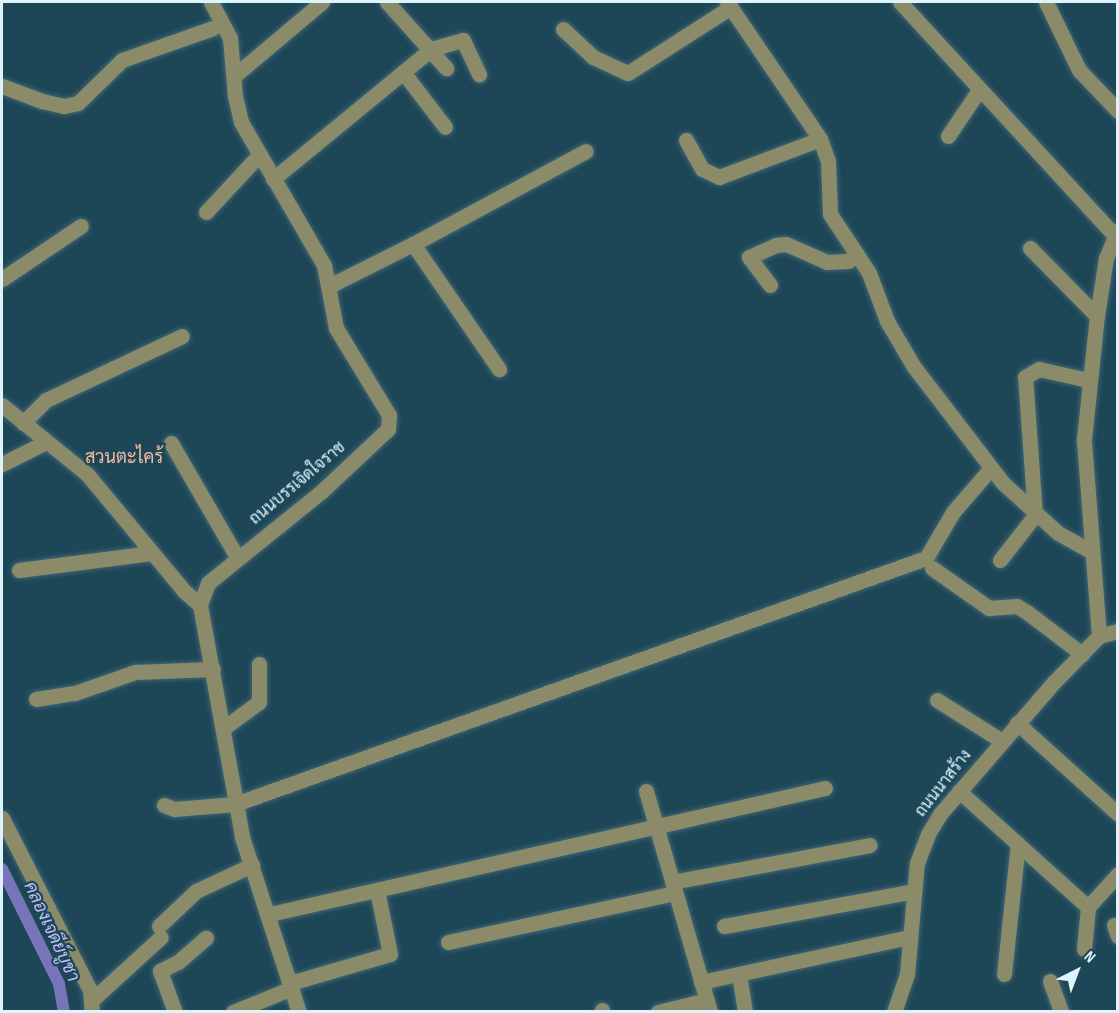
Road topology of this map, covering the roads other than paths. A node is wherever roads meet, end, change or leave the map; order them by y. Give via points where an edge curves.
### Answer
1 (211, 2) edge
2 (319, 2) edge
3 (900, 2) edge
4 (1046, 2) edge
5 (396, 4) edge
6 (729, 4) edge
7 (213, 28) dead end
8 (563, 29) dead end
9 (431, 49) junction
10 (446, 68) dead end
11 (403, 72) junction
12 (479, 75) dead end
13 (234, 76) junction
14 (2, 86) edge
15 (979, 90) junction
16 (1118, 111) edge
17 (445, 127) dead end
18 (948, 135) dead end
19 (820, 139) junction
20 (686, 140) dead end
21 (586, 151) dead end
22 (258, 156) junction
23 (273, 179) junction
24 (206, 212) dead end
25 (81, 226) dead end
26 (1116, 232) edge
27 (413, 244) junction
28 (1030, 248) dead end
29 (856, 255) junction
30 (1112, 262) edge
31 (2, 279) edge
32 (770, 285) dead end
33 (329, 286) junction
34 (1097, 316) junction
35 (182, 336) dead end
36 (499, 369) dead end
37 (1089, 380) junction
38 (2, 405) edge
39 (23, 423) junction
40 (46, 442) junction
41 (171, 443) dead end
42 (2, 464) edge
43 (991, 468) junction
44 (1035, 515) junction
45 (1091, 551) junction
46 (153, 553) junction
47 (237, 557) junction
48 (1000, 560) dead end
49 (932, 567) dead end
50 (19, 570) dead end
51 (201, 605) junction
52 (1118, 631) edge
53 (1099, 636) junction
54 (1082, 654) junction
55 (259, 664) dead end
56 (213, 669) junction
57 (36, 699) dead end
58 (936, 700) dead end
59 (1017, 723) junction
60 (225, 727) junction
61 (1002, 741) junction
62 (825, 788) dead end
63 (646, 791) dead end
64 (959, 791) junction
65 (235, 804) junction
66 (164, 805) dead end
67 (1118, 814) edge
68 (2, 818) edge
69 (656, 827) junction
70 (1018, 844) junction
71 (870, 845) dead end
72 (252, 865) junction
73 (1118, 874) edge
74 (673, 887) junction
75 (377, 890) junction
76 (914, 891) junction
77 (1088, 907) junction
78 (270, 914) junction
79 (724, 926) dead end
80 (910, 937) junction
81 (206, 938) dead end
82 (448, 942) dead end
83 (1084, 949) dead end
84 (739, 974) junction
85 (1004, 974) dead end
86 (1050, 981) dead end
87 (701, 982) junction
88 (291, 986) junction
89 (92, 1006) edge
90 (708, 1006) edge
91 (175, 1011) edge
92 (233, 1011) edge
93 (299, 1011) edge
94 (658, 1011) edge
95 (745, 1011) edge
96 (894, 1011) edge
97 (1061, 1011) edge

1 - 13 street, ถนนบรรเจิดใจราช via 226,24
2 - 13 street
3 - 15 street
4 - 16 street via 1079,70
5 - 9 street
6 - 8 street via 628,73 607,60 593,57
6 - 19 street
7 - 14 street via 122,60 78,103 64,106
9 - 10 street
9 - 11 street
9 - 12 street via 463,40
11 - 17 street
11 - 23 street
13 - 22 street, ถนนบรรเจิดใจราช via 242,122
15 - 18 street
15 - 26 street
19 - 20 street via 719,177 702,169
19 - 29 street via 828,160 830,214
21 - 27 street
22 - 23 street, ถนนบรรเจิดใจราช
22 - 24 street
23 - 33 street, ถนนบรรเจิดใจราช via 324,265
25 - 31 street
26 - 30 street
27 - 33 street
27 - 36 street
28 - 34 street
29 - 32 street via 848,261 826,262 786,244 776,245 749,257
29 - 43 street via 869,273 887,321 914,367
30 - 34 street
33 - 47 street, ถนนบรรเจิดใจราช via 336,328 389,415 388,429 293,516
34 - 37 street
35 - 39 street via 46,400
37 - 44 street via 1040,369 1025,377
37 - 45 street via 1084,439
38 - 39 street
39 - 40 street
40 - 42 street
40 - 46 street via 87,474
41 - 47 street
43 - 44 street
43 - 65 street via 953,512 926,558
44 - 45 street
44 - 48 street
45 - 53 street
46 - 50 street
46 - 51 street
47 - 51 street, ถนนบรรเจิดใจราช via 208,583
49 - 54 street via 989,608 1017,606
51 - 56 street
52 - 53 street
53 - 54 street, ถนนนาสร้าง
54 - 59 street, ถนนนาสร้าง
55 - 60 street via 259,702
56 - 57 street via 135,672 75,693
56 - 60 street
58 - 61 street
59 - 61 street, ถนนนาสร้าง
59 - 67 street
60 - 65 street
61 - 64 street, ถนนนาสร้าง
62 - 69 street
63 - 69 street
64 - 70 street
64 - 76 street, ถนนนาสร้าง via 928,834 917,863
65 - 66 street via 174,809
65 - 72 street
68 - 89 street
69 - 74 street
69 - 75 street
70 - 77 street
70 - 85 street
71 - 74 street
72 - 78 street
72 - 89 street via 196,891
73 - 77 street
74 - 82 street
74 - 87 street
75 - 78 street
75 - 88 street via 390,954
76 - 79 street
76 - 80 street, ถนนนาสร้าง
77 - 83 street
78 - 88 street
80 - 84 street
80 - 96 street, ถนนนาสร้าง via 907,974
81 - 91 street via 178,962 160,971
84 - 87 street
84 - 95 street
86 - 97 street
87 - 90 street
88 - 92 street
88 - 93 street
90 - 94 street

